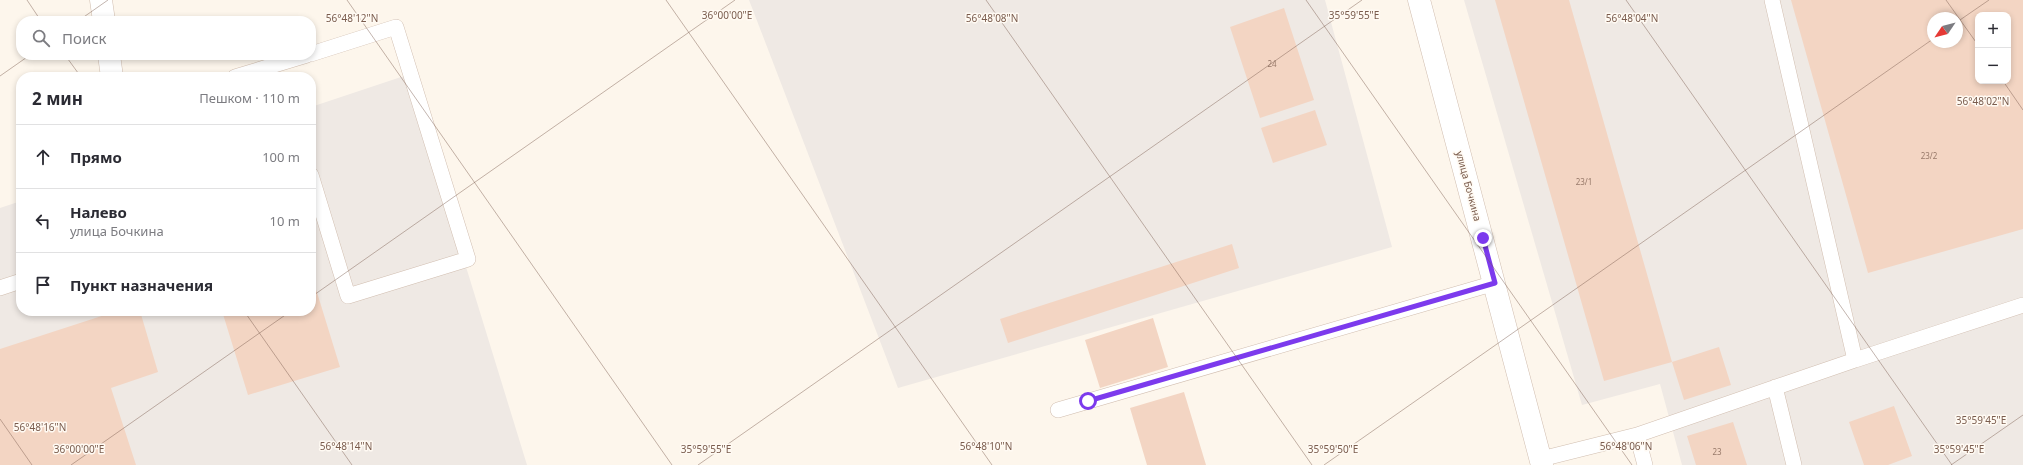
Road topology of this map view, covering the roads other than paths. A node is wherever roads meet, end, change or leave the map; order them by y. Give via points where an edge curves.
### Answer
1 (101, 0) edge
2 (1419, 0) edge
3 (1772, 0) edge
4 (103, 16) edge
5 (316, 52) edge
6 (110, 60) edge
7 (298, 60) edge
8 (279, 71) edge
9 (111, 72) edge
10 (316, 191) edge
11 (16, 283) edge
12 (1495, 283) junction
13 (0, 288) edge
14 (2023, 305) edge
15 (1855, 360) junction
16 (1775, 388) junction
17 (1058, 410) dead end
18 (1637, 435) junction
19 (1542, 462) edge
20 (1645, 465) edge
21 (1794, 465) edge

1 - 4 street
2 - 12 street, улица Бочкина
3 - 15 lane
5 - 10 lane via 396,27 468,259 348,296
6 - 9 street
7 - 8 lane
11 - 13 lane
12 - 17 lane
12 - 19 street, улица Бочкина
14 - 15 lane
15 - 16 lane
16 - 18 lane
16 - 21 lane
18 - 19 lane
18 - 20 lane

